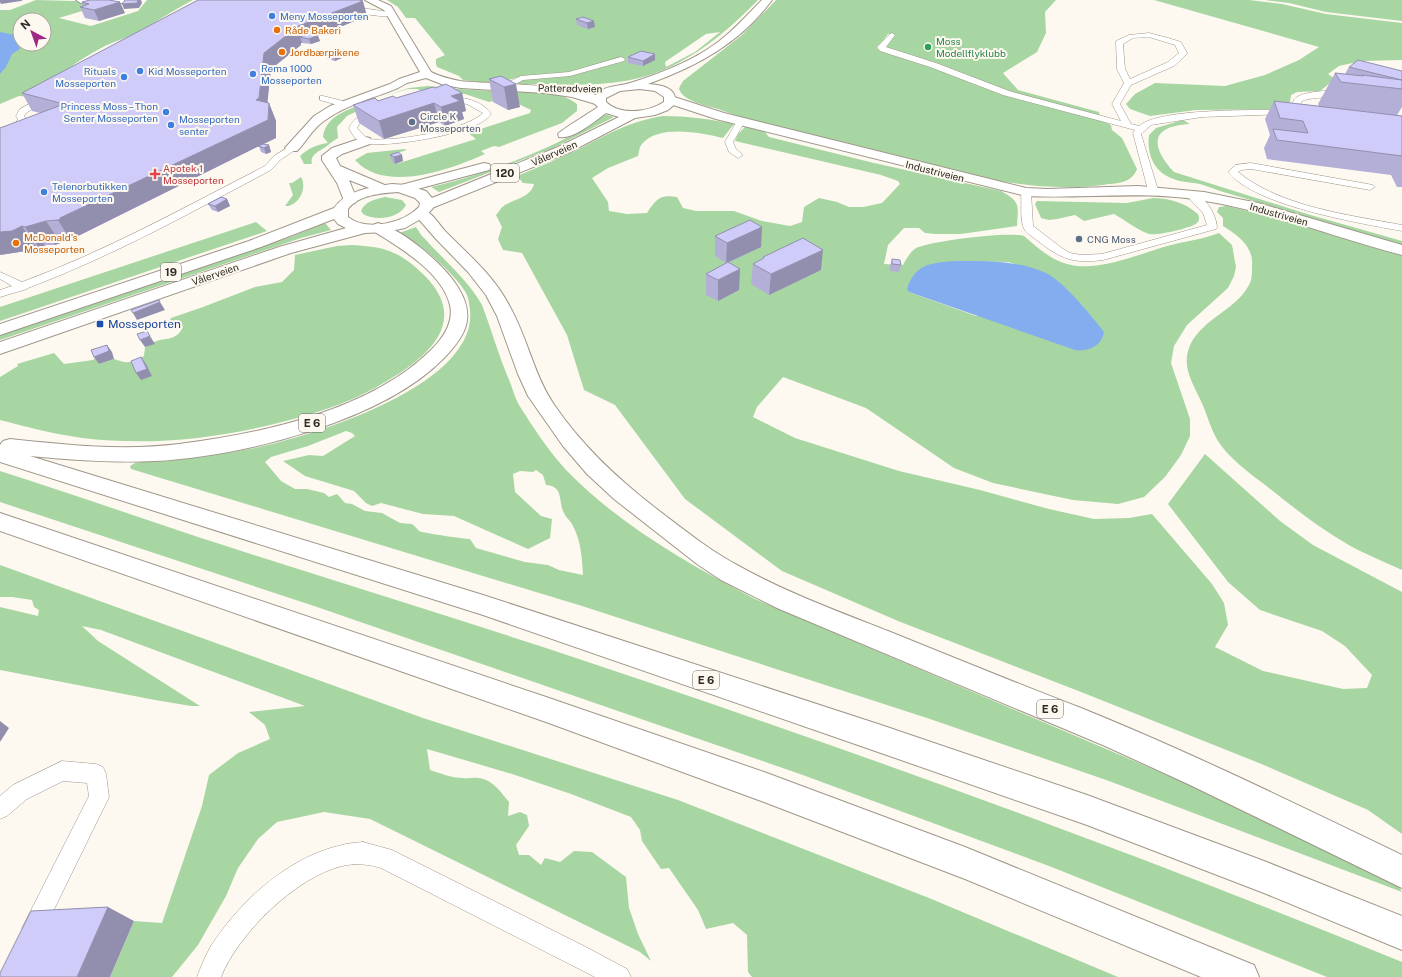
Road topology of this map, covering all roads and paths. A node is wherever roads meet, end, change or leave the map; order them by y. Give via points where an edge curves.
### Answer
1 (81, 0) edge
2 (129, 0) edge
3 (370, 0) edge
4 (767, 0) edge
5 (337, 6) edge
6 (390, 12) junction
7 (892, 35) dead end
8 (706, 55) junction
9 (621, 59) dead end
10 (431, 76) junction
11 (1128, 83) junction
12 (632, 86) junction
13 (503, 87) junction
14 (525, 88) junction
15 (671, 88) junction
16 (614, 89) junction
17 (51, 94) edge
18 (1353, 96) edge
19 (364, 97) junction
20 (323, 98) dead end
21 (344, 104) junction
22 (602, 104) junction
23 (388, 108) junction
24 (657, 110) junction
25 (633, 114) junction
26 (720, 116) junction
27 (741, 121) junction
28 (1127, 125) junction
29 (1140, 130) junction
30 (0, 137) edge
31 (554, 138) dead end
32 (365, 141) junction
33 (292, 148) joint
34 (738, 155) dead end
35 (496, 163) dead end
36 (336, 170) junction
37 (1370, 187) dead end
38 (406, 188) junction
39 (382, 189) junction
40 (1153, 190) junction
41 (1026, 192) junction
42 (1191, 195) junction
43 (346, 205) junction
44 (424, 209) junction
45 (371, 228) junction
46 (1402, 228) edge
47 (1402, 250) edge
48 (0, 275) edge
49 (22, 287) junction
50 (0, 294) edge
51 (0, 330) edge
52 (0, 348) edge
53 (0, 445) edge
54 (0, 454) edge
55 (0, 522) edge
56 (0, 809) edge
57 (1402, 872) edge
58 (1402, 933) edge
59 (26, 942) edge
60 (209, 977) edge
61 (619, 977) edge
62 (1242, 977) edge

1 - 2 main road
3 - 6 main road via 380,3
4 - 8 main road, 120
5 - 6 lane via 380,14
6 - 10 main road
7 - 28 lane via 881,46 883,49 1033,102
8 - 12 main road, 120
8 - 15 main road, 120
9 - 13 lane via 578,73 521,78
10 - 13 main road, Patterødveien via 466,84
10 - 19 main road, Patterødveien
11 - 11 lane via 1171,64 1183,53 1178,44 1149,35 1131,36 1119,43 1121,69
11 - 28 lane via 1116,104
12 - 15 main road, 120
12 - 16 main road, 120
13 - 14 main road, Patterødveien
14 - 16 main road, Patterødveien via 569,86
14 - 22 main road, Patterødveien via 565,92
15 - 24 main road, 120 via 667,106
15 - 26 main road, Industriveien
16 - 22 main road, 120 via 603,94
17 - 30 lane via 22,111 21,124
18 - 29 lane via 1305,96 1299,99 1296,105 1300,114 1202,114 1148,123
19 - 21 main road, Patterødveien
19 - 23 lane
20 - 21 lane
21 - 33 main road, Patterødveien via 318,118
22 - 25 main road, 120 via 617,112
22 - 31 main road, Vålerveien / 120 via 579,126
23 - 32 lane via 356,122 353,128
23 - 32 lane via 420,100 451,98 467,101 487,113 477,121 437,134 398,142
24 - 25 main road, 120
24 - 26 main road, Industriveien
25 - 44 main road, Vålerveien / 120 via 563,150
26 - 27 main road, Industriveien
27 - 34 lane via 729,142 732,150
27 - 41 main road, Industriveien
28 - 29 lane
29 - 40 lane via 1137,133 1138,143
32 - 36 main road via 329,156
33 - 49 lane via 268,168 183,212 63,271
35 - 38 main road, 120
36 - 39 main road
36 - 43 main road
37 - 46 lane via 1251,166 1238,167 1233,172 1255,189 1288,201 1342,216
38 - 39 main road, 19
38 - 44 main road, 19 via 422,194 426,199
39 - 43 main road, 19 via 359,195
40 - 41 main road, Industriveien
40 - 42 main road, Industriveien
41 - 42 lane via 1028,227 1070,258 1085,260 1212,227 1207,210
42 - 47 main road, Industriveien via 1253,206
43 - 45 main road, 19 via 341,217 345,222 353,226
43 - 51 main road, Vålerveien / 19 via 267,240
44 - 45 main road, 19 via 402,224
44 - 57 main road, E 6 via 436,231 479,273 502,306 524,368 556,423 606,479 697,551 728,571 790,603 1100,730
45 - 52 main road, Vålerveien / 19 via 286,250
45 - 53 main road, E 6 via 417,253 448,284 457,298 459,309 453,336 440,354 421,371 395,388 364,404 314,422 265,436 178,452 58,452
48 - 49 lane
49 - 50 lane
54 - 58 main road, E 6 via 483,605 882,739 1109,819 1264,877
55 - 62 main road via 628,738 873,828
56 - 59 lane via 20,792 62,771 96,774 99,797
60 - 61 lane via 219,955 244,922 273,892 303,870 334,858 363,853 384,858

